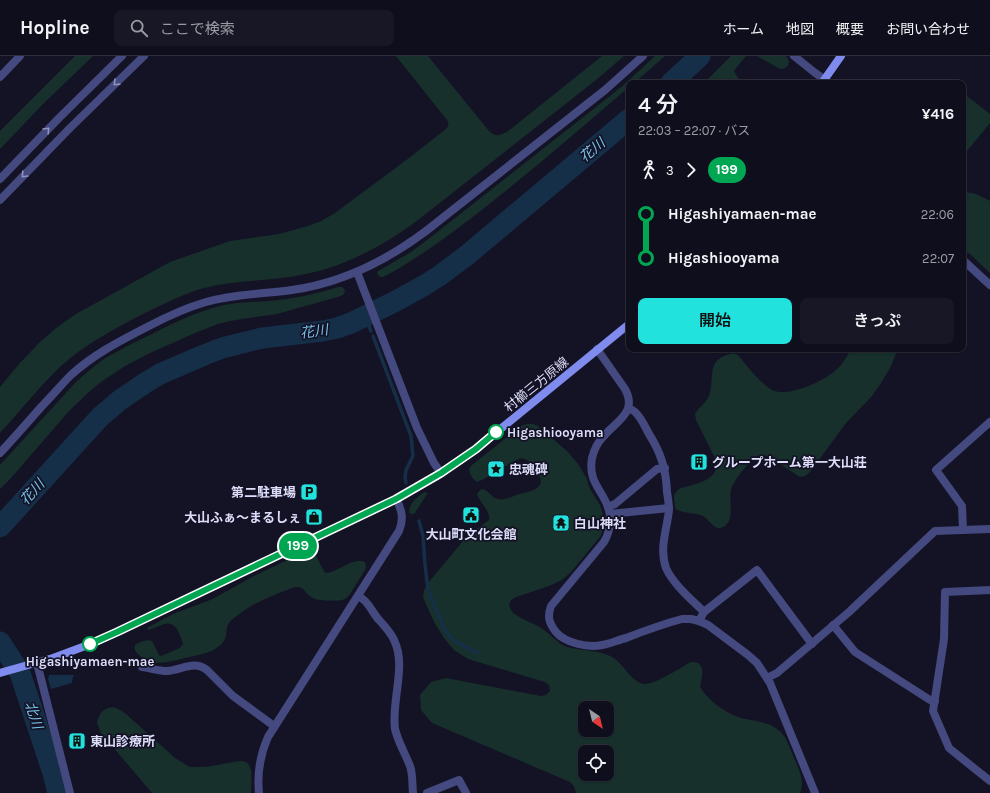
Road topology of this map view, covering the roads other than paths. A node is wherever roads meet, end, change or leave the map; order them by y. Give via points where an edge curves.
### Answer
1 (20, 56) edge
2 (122, 56) edge
3 (144, 56) edge
4 (643, 56) edge
5 (794, 56) edge
6 (841, 56) edge
7 (0, 77) edge
8 (822, 80) edge
9 (824, 80) edge
10 (0, 179) edge
11 (0, 200) edge
12 (966, 263) edge
13 (357, 272) junction
14 (990, 285) edge
15 (626, 326) edge
16 (597, 349) junction
17 (629, 408) junction
18 (990, 422) edge
19 (0, 453) edge
20 (665, 468) junction
21 (441, 473) junction
22 (396, 499) junction
23 (669, 508) junction
24 (609, 511) junction
25 (990, 529) edge
26 (963, 530) junction
27 (990, 590) edge
28 (358, 596) junction
29 (704, 612) junction
30 (699, 621) junction
31 (833, 625) junction
32 (812, 644) junction
33 (33, 664) junction
34 (142, 667) dead end
35 (0, 673) edge
36 (767, 678) junction
37 (935, 701) junction
38 (274, 726) junction
39 (989, 777) edge
40 (70, 793) edge
41 (259, 793) edge
42 (413, 793) edge
43 (427, 793) edge
44 (466, 793) edge
45 (815, 793) edge

1 - 7 street
10 -> 2 street
3 -> 11 street
4 - 13 street via 605,90 426,231 386,258
5 - 8 street
6 - 9 main road
12 - 14 street
13 - 19 street via 293,290 221,298 171,315 116,343 84,364
13 - 21 street via 417,428
15 - 16 main road, 村櫛三方原線
16 - 17 street via 628,395
16 - 21 main road, 村櫛三方原線 via 476,449
17 - 20 street via 636,412 653,439
17 - 24 street via 598,443 592,460 593,478
18 - 26 street via 936,470 962,506
20 - 23 street
20 - 24 street via 657,470
21 - 22 main road, 村櫛三方原線
22 - 28 street via 402,513 402,525
22 - 33 main road, 村櫛三方原線 via 117,632
23 - 24 street
23 - 29 street via 663,550 667,569 677,585
24 - 30 street via 606,538 551,606 549,618 557,632 571,642 601,645 682,619
25 - 26 street
26 - 31 street via 935,532
27 - 37 street via 945,592 944,639
28 - 38 street
28 - 42 street via 388,630 398,651 395,727 410,767
29 - 30 street
29 - 32 street via 757,570
30 - 36 street via 748,655
31 - 32 street
31 - 37 street via 855,652
32 - 36 street via 777,673
33 - 35 main road, 村櫛三方原線
33 - 40 street
34 - 38 street via 167,671 192,665 203,667 233,696
36 - 45 street
37 - 39 street via 933,711 949,748
38 - 41 street via 261,755 258,773
43 - 44 street via 459,780

